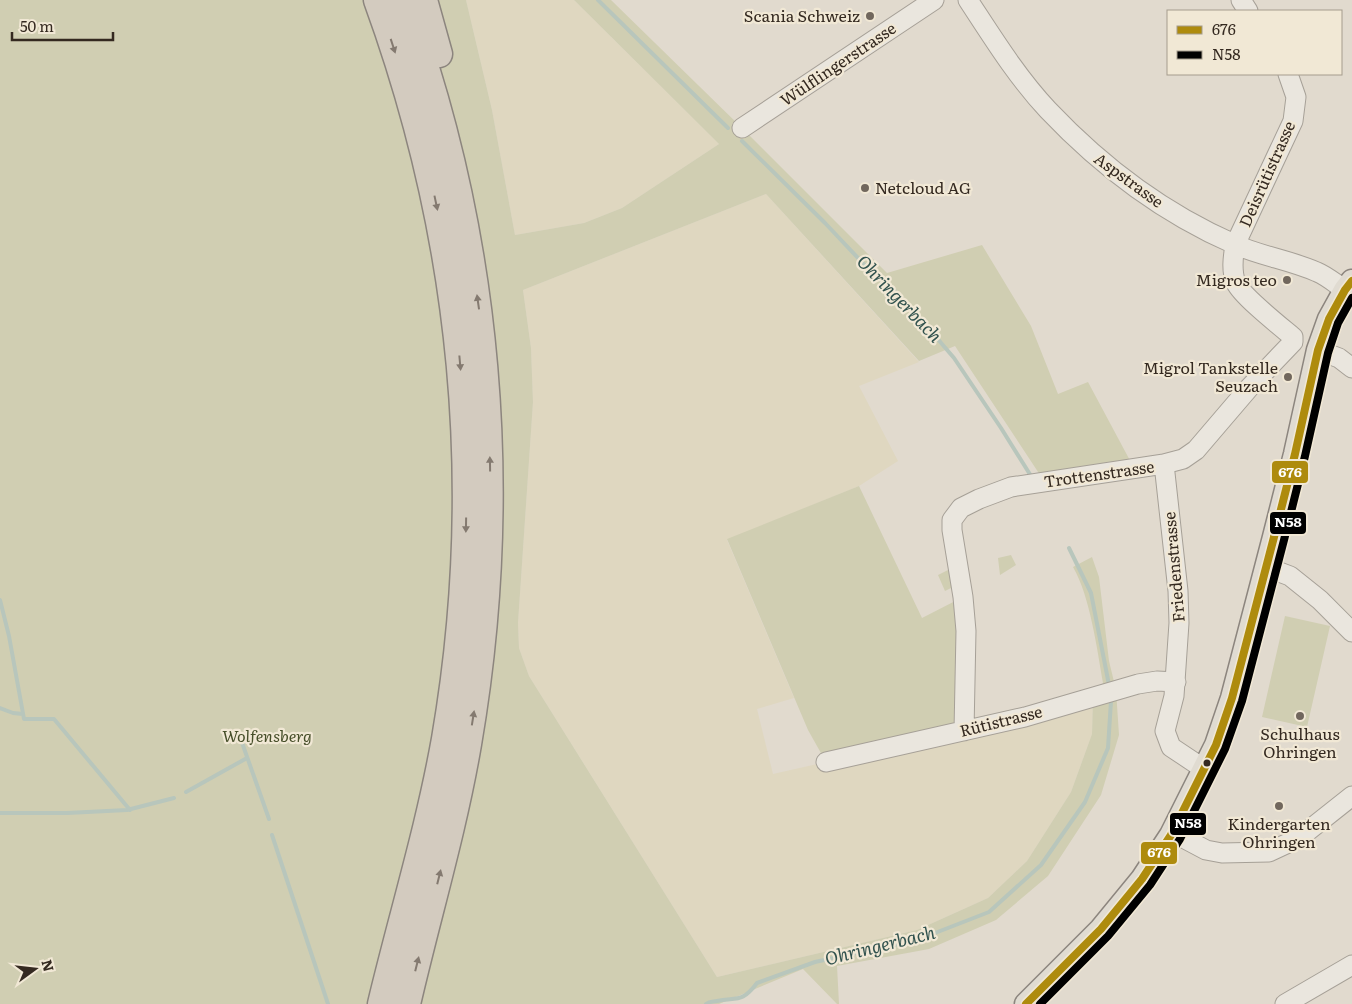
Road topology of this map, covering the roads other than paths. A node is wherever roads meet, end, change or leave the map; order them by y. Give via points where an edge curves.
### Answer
1 (377, 0) edge
2 (403, 0) edge
3 (424, 0) edge
4 (934, 0) edge
5 (968, 0) edge
6 (1288, 75) edge
7 (742, 128) dead end
8 (468, 237) junction
9 (1235, 244) junction
10 (1349, 285) edge
11 (1318, 350) junction
12 (1352, 368) edge
13 (1164, 464) junction
14 (1266, 567) junction
15 (1352, 632) edge
16 (1176, 682) junction
17 (964, 731) junction
18 (826, 762) dead end
19 (1204, 769) junction
20 (1348, 807) edge
21 (1172, 832) junction
22 (1352, 965) edge
23 (380, 1004) edge
24 (407, 1004) edge
25 (1026, 1004) edge
26 (1285, 1004) edge

1 -> 23 highway via 411,102 444,242 460,357 466,492 462,600 446,733 428,822
2 - 8 highway via 444,130
3 - 8 highway via 464,158
4 - 7 street, Wülflingerstrasse
5 - 9 street, Aspstrasse via 1005,56 1047,109 1103,163 1182,217
6 - 9 street, Deisrütistrasse via 1296,97 1293,121
24 -> 8 highway via 461,783 478,684 486,601 491,512 489,418
9 - 10 street, Aspstrasse
9 - 13 street, Trottenstrasse via 1232,263 1237,285 1293,337 1293,342 1196,450 1183,459
10 - 11 main road via 1329,319
11 - 12 street via 1339,358
11 - 14 main road
13 - 16 street, Friedenstrasse via 1178,591
13 - 17 street, Trottenstrasse via 1011,487 961,508 952,520 966,631
14 - 15 street via 1290,576
14 - 19 main road via 1232,698
16 - 17 street, Rütistrasse via 1138,684
16 - 19 street, Friedenstrasse via 1165,731 1171,747
17 - 18 street, Rütistrasse
19 - 21 main road
20 - 21 street via 1299,838 1269,852 1206,850
21 - 25 main road via 1124,903 1078,954
22 - 26 street

